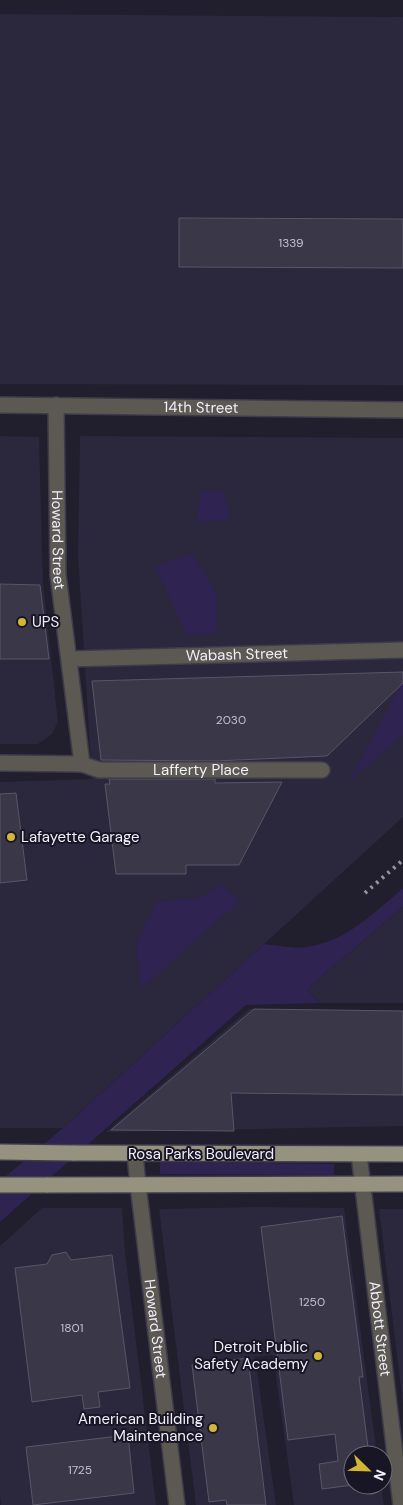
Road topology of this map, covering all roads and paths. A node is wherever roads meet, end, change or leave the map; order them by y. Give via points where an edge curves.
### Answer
1 (0, 405) edge
2 (56, 405) junction
3 (403, 410) edge
4 (403, 650) edge
5 (69, 659) junction
6 (0, 763) edge
7 (82, 764) junction
8 (322, 770) dead end
9 (0, 1152) edge
10 (135, 1154) junction
11 (359, 1154) junction
12 (403, 1154) edge
13 (403, 1184) edge
14 (0, 1185) edge
15 (138, 1185) junction
16 (362, 1185) junction
17 (177, 1505) edge
18 (401, 1505) edge

1 - 2 street, 14th Street
2 - 3 street, 14th Street
2 - 5 street, Howard Street via 58,575
4 - 5 street, Wabash Street
5 - 7 street, Howard Street
6 - 7 street, Lafferty Place
7 - 8 street, Lafferty Place via 99,770
9 - 10 main road, Rosa Parks Boulevard, bridge
10 - 11 main road, Rosa Parks Boulevard
10 - 15 street, Howard Street
11 - 12 main road, Rosa Parks Boulevard
11 - 16 street, Abbott Street
13 - 16 main road, Rosa Parks Boulevard
14 - 15 main road, Rosa Parks Boulevard, bridge
15 - 16 main road, Rosa Parks Boulevard
15 - 17 street, Howard Street
16 - 18 street, Abbott Street

